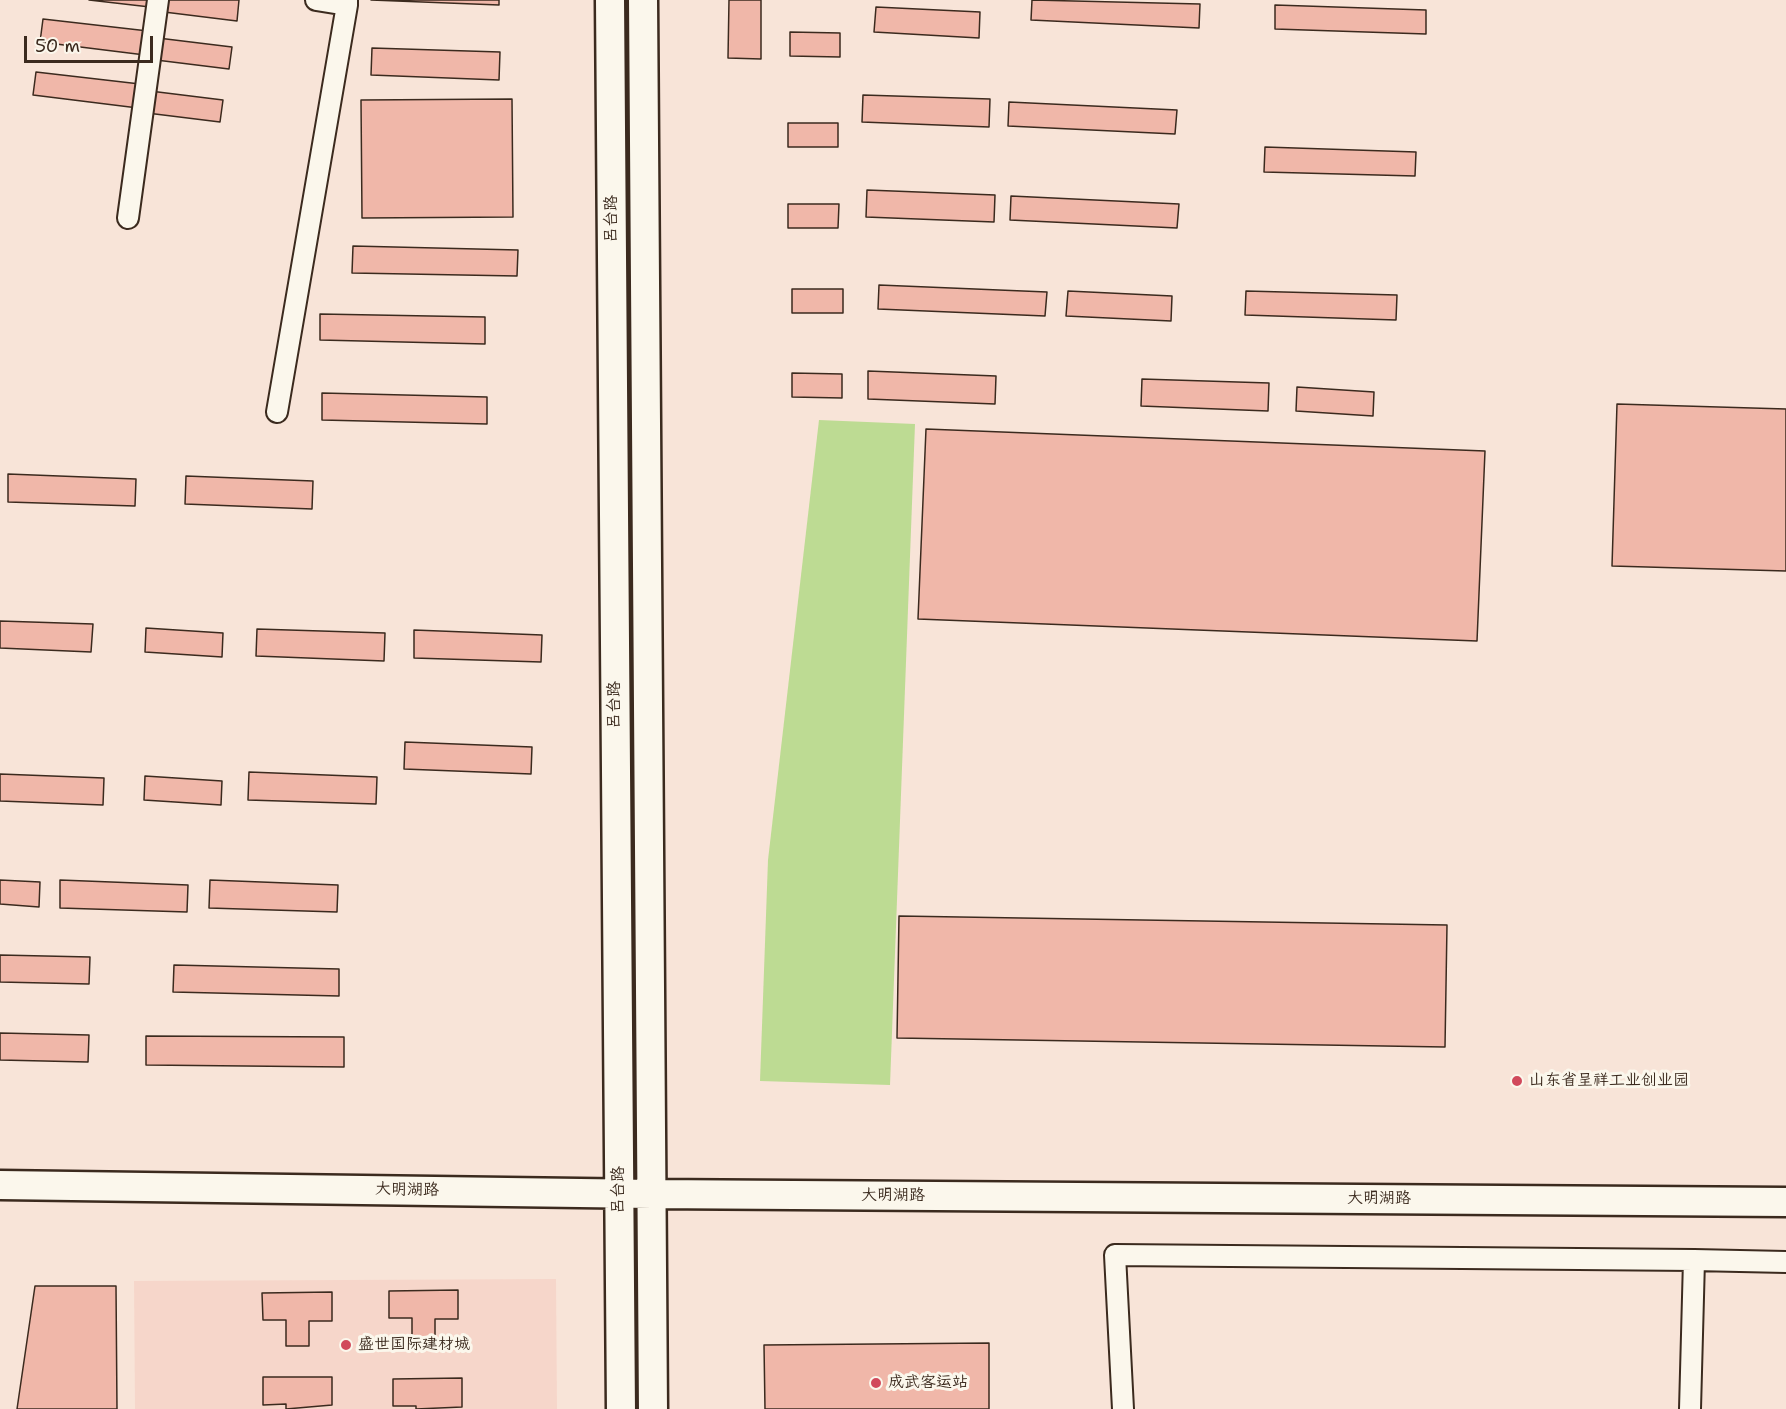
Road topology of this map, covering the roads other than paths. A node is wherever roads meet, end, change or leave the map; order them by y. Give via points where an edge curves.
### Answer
1 (158, 0) edge
2 (316, 0) edge
3 (610, 0) edge
4 (643, 0) edge
5 (347, 3) edge
6 (128, 218) dead end
7 (277, 412) dead end
8 (0, 1185) edge
9 (619, 1193) junction
10 (652, 1194) junction
11 (1786, 1202) edge
12 (1694, 1260) junction
13 (1786, 1262) edge
14 (621, 1409) edge
15 (653, 1409) edge
16 (1123, 1409) edge
17 (1690, 1409) edge

1 - 6 street
2 - 5 street
3 - 9 main road, 吕台路
4 - 10 main road, 吕台路
5 - 7 street
8 - 9 main road, 大明湖路
9 - 10 main road, 大明湖路
9 - 14 main road, 吕台路
10 - 11 main road, 大明湖路
10 - 15 main road, 吕台路
12 - 13 street
12 - 16 street via 1115,1255
12 - 17 street

